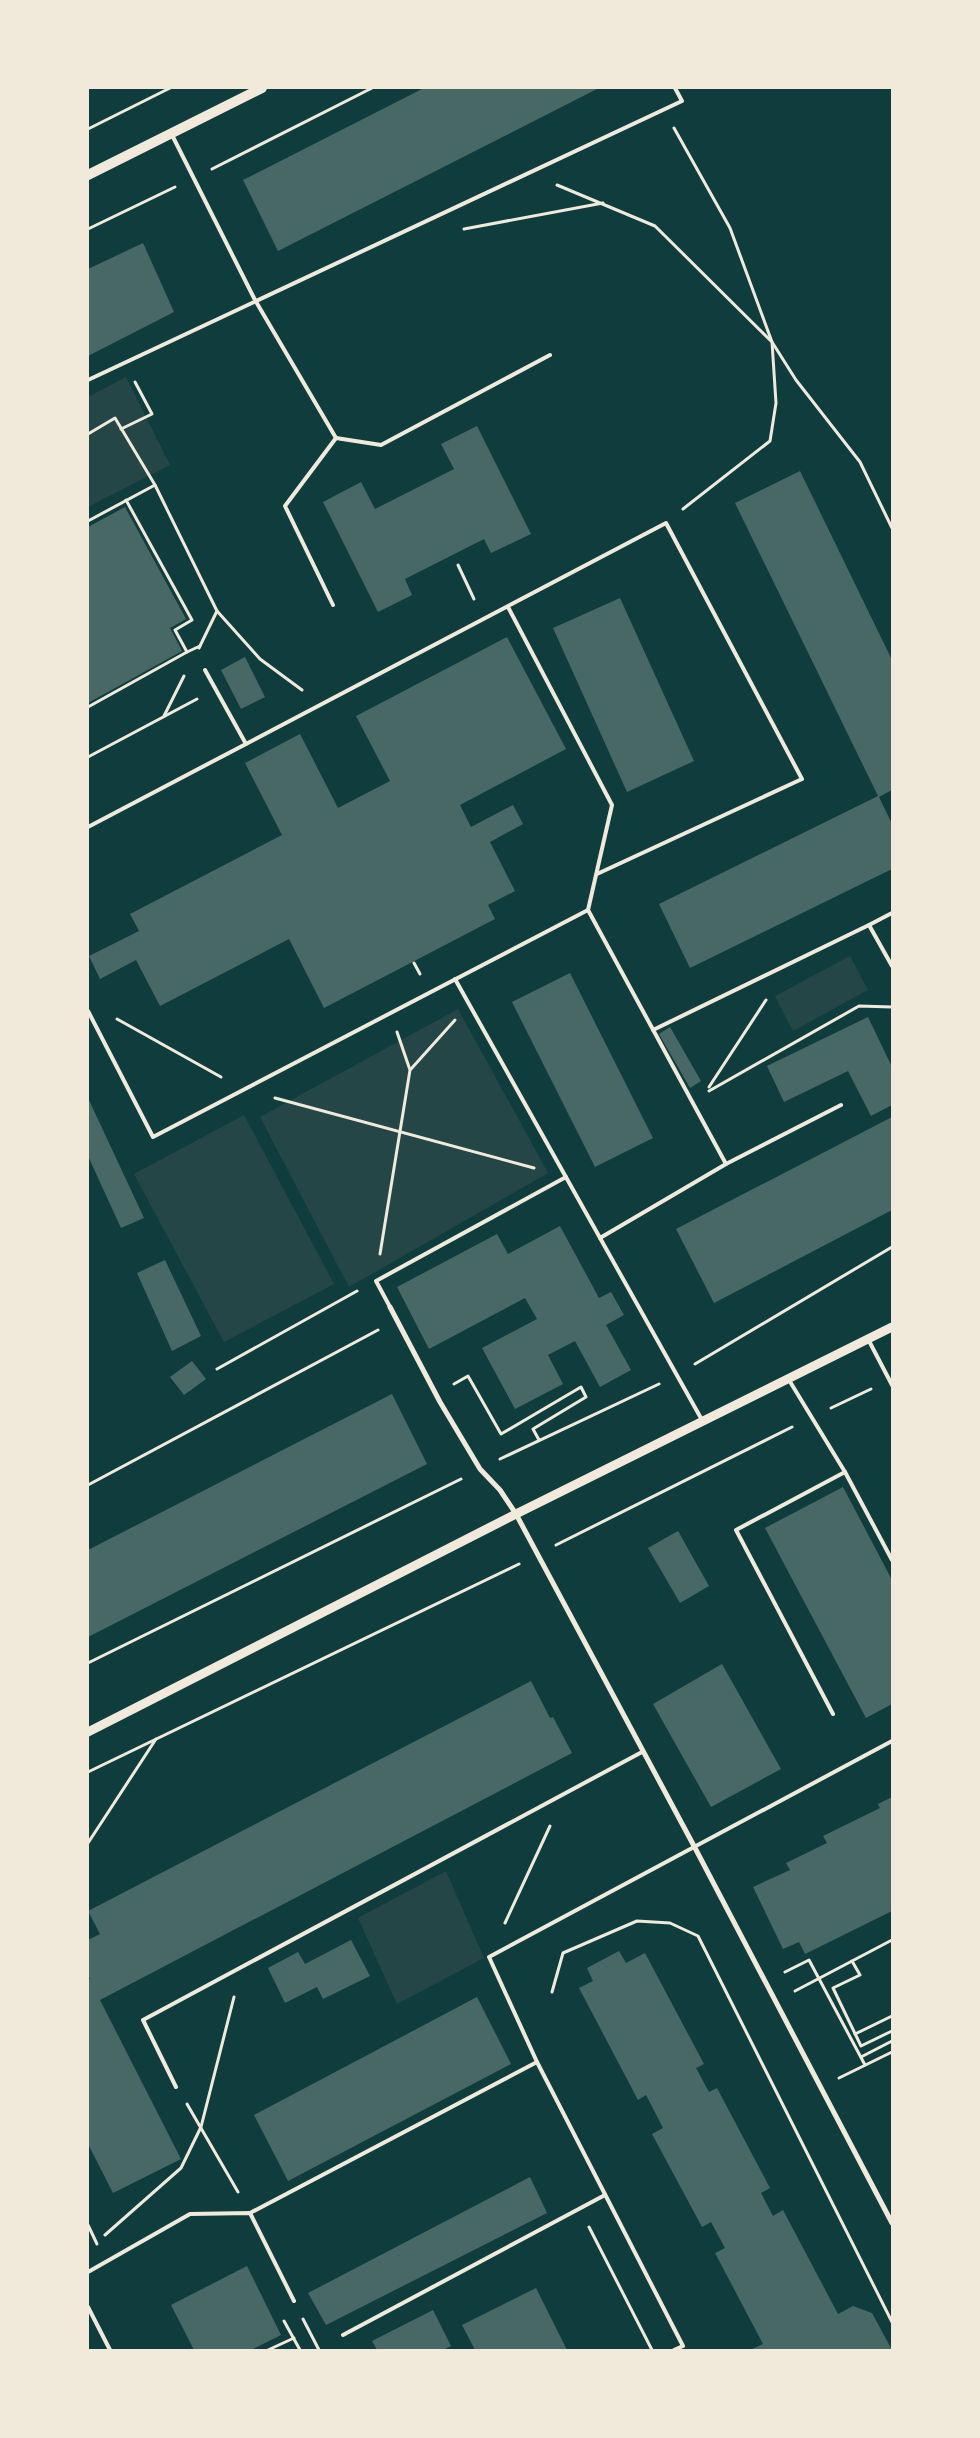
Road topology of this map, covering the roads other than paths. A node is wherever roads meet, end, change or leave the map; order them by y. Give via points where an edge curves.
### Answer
1 (262, 88) edge
2 (675, 88) edge
3 (171, 133) junction
4 (88, 175) edge
5 (255, 300) junction
6 (550, 355) dead end
7 (88, 380) edge
8 (336, 438) junction
9 (333, 605) dead end
10 (508, 607) junction
11 (205, 670) dead end
12 (246, 744) junction
13 (88, 827) edge
14 (597, 874) junction
15 (588, 910) junction
16 (892, 913) edge
17 (869, 925) junction
18 (892, 966) edge
19 (455, 979) junction
20 (88, 1011) edge
21 (653, 1030) junction
22 (842, 1105) dead end
23 (726, 1164) junction
24 (566, 1177) junction
25 (600, 1238) junction
26 (390, 1307) joint
27 (892, 1327) edge
28 (868, 1339) junction
29 (789, 1379) junction
30 (892, 1385) edge
31 (702, 1422) junction
32 (845, 1472) junction
33 (516, 1514) junction
34 (892, 1560) edge
35 (833, 1714) dead end
36 (88, 1732) edge
37 (892, 1741) edge
38 (642, 1752) junction
39 (694, 1846) junction
40 (537, 2062) junction
41 (176, 2087) road end
42 (606, 2195) junction
43 (250, 2212) junction
44 (892, 2223) edge
45 (88, 2272) edge
46 (294, 2301) road end
47 (88, 2307) edge
48 (343, 2335) dead end
49 (110, 2350) edge
50 (674, 2350) edge

1 - 3 main road
2 - 5 lane via 682,101
3 - 4 main road
3 - 5 lane
5 - 7 lane
5 - 8 lane
6 - 8 lane via 381,445
8 - 9 lane via 285,506
10 - 12 lane
10 - 14 lane via 612,805
10 - 14 lane via 666,523 802,779
11 - 12 lane
12 - 13 lane
14 - 15 lane
15 - 19 lane
15 - 21 lane
16 - 17 lane
17 - 18 lane
17 - 21 lane
19 - 20 lane via 153,1137
19 - 24 lane
21 - 23 lane
22 - 23 lane
23 - 25 lane
24 - 25 lane
24 - 26 lane via 376,1281
25 - 31 lane
26 - 33 street via 480,1469
27 - 28 street
28 - 29 street
28 - 30 lane
29 - 31 street
29 - 32 lane
31 - 33 street
32 - 34 lane
32 - 35 lane via 736,1530
33 - 36 street
33 - 38 street
37 - 39 lane
38 - 39 street
38 - 41 lane via 143,2020
39 - 40 lane via 489,1957
39 - 44 street
40 - 42 lane
40 - 43 lane
42 - 48 lane
42 - 50 lane via 684,2346
43 - 45 lane via 190,2214
43 - 46 lane
47 - 49 lane

